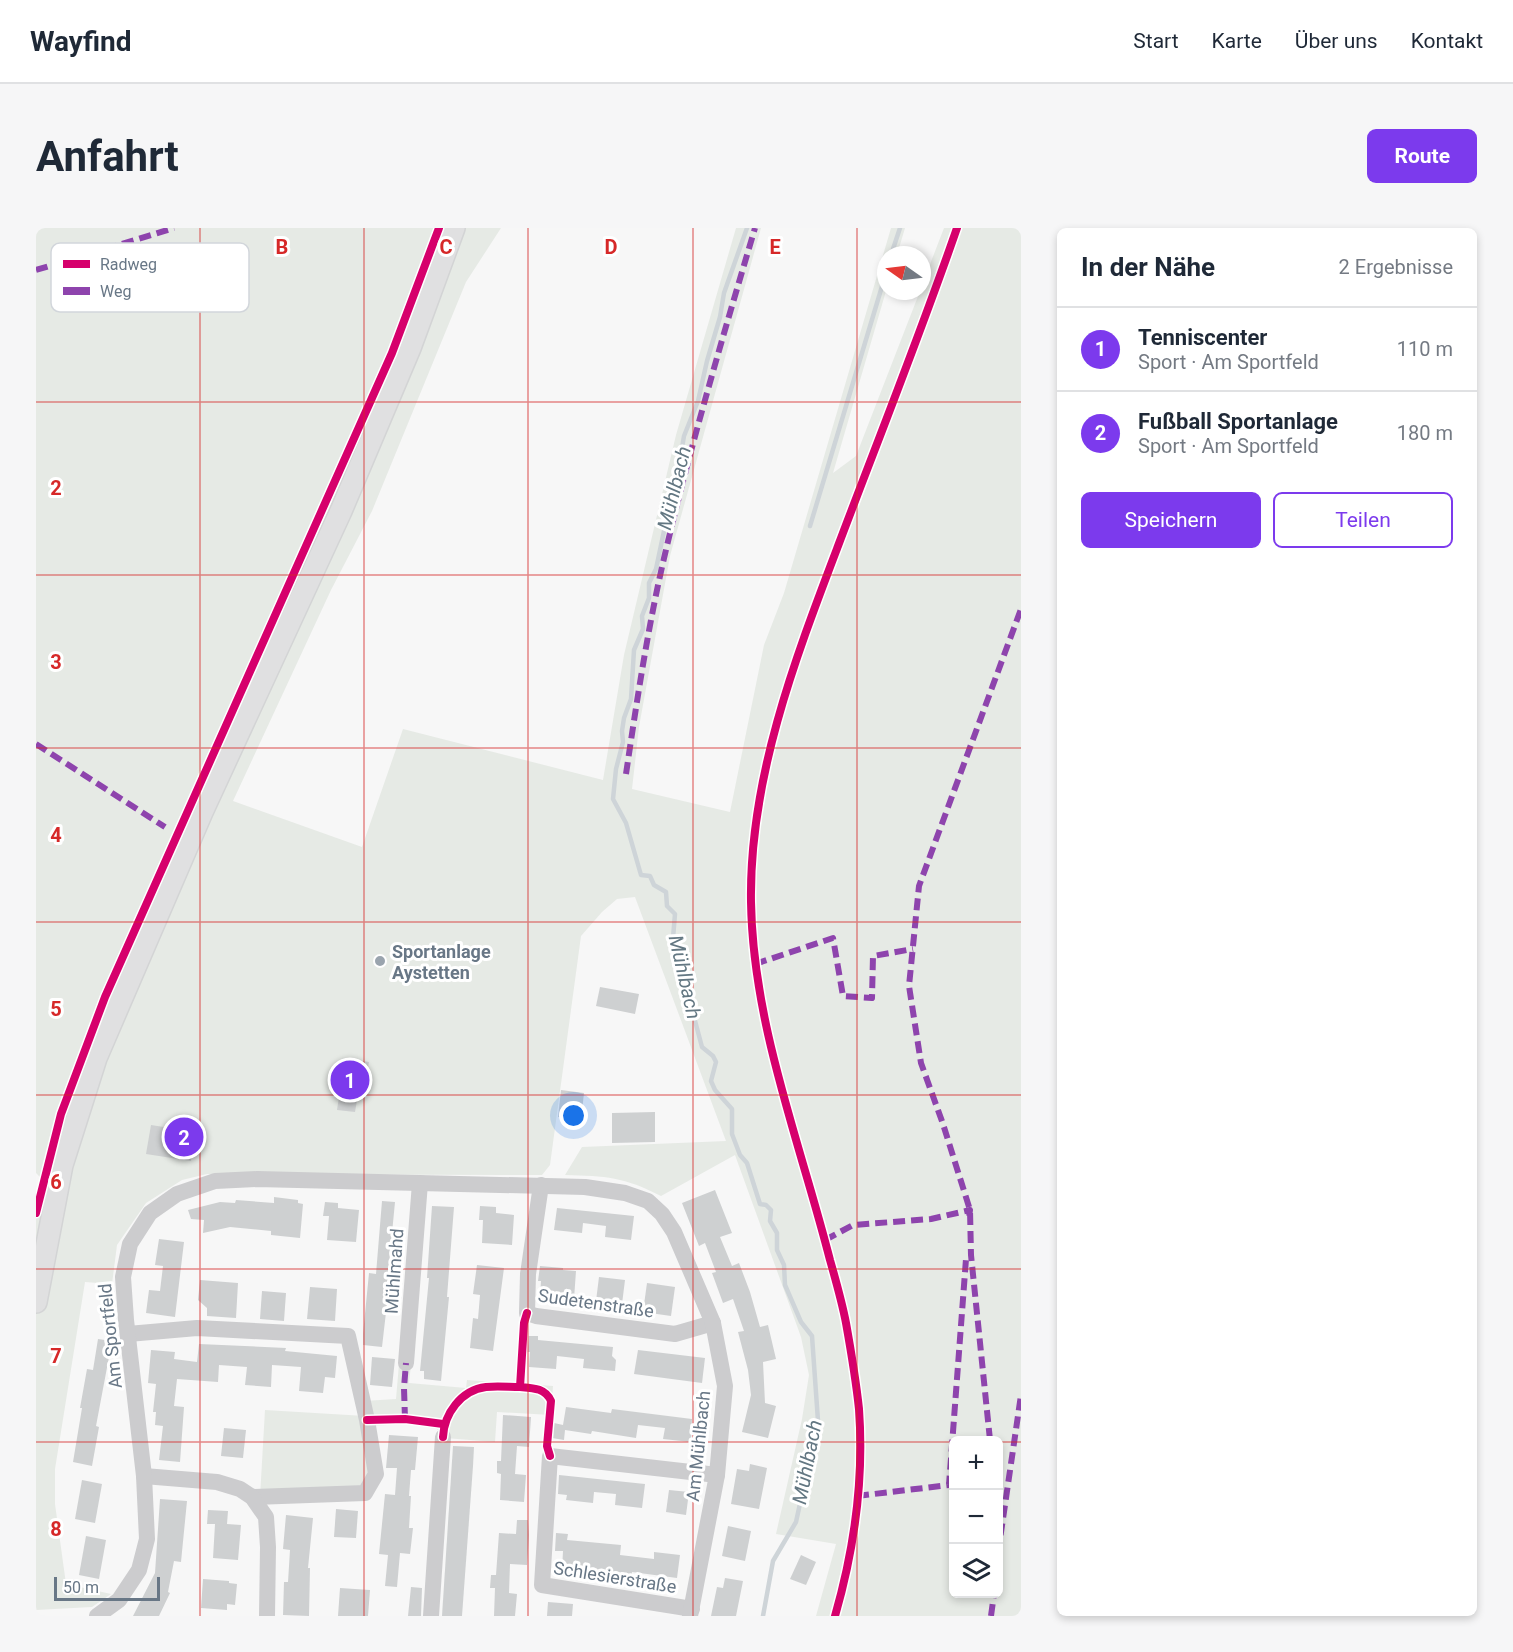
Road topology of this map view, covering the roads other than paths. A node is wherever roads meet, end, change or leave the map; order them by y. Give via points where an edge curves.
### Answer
1 (454, 228) edge
2 (420, 1183) junction
3 (541, 1185) junction
4 (566, 1185) joint
5 (36, 1302) edge
6 (713, 1323) junction
7 (128, 1334) junction
8 (406, 1363) dead end
9 (443, 1437) dead end
10 (717, 1475) junction
11 (144, 1476) junction
12 (252, 1497) junction
13 (691, 1612) edge
14 (97, 1616) edge
15 (267, 1616) edge
16 (431, 1616) edge

1 - 5 main road via 410,348 341,511 96,1058 62,1165
2 - 3 street, Am Sportfeld
2 - 7 street, Am Sportfeld via 215,1180 177,1194 150,1213 130,1244 123,1273
2 - 8 street, Mühlmahd
3 - 4 street, Am Sportfeld
3 - 6 street, Sudetenstraße via 528,1274 527,1313 675,1334
4 - 6 street, Am Mühlbach via 625,1193 648,1201 674,1232
6 - 10 street, Am Mühlbach via 725,1386
7 - 11 street, Am Sportfeld
7 - 12 street via 197,1328 348,1336 376,1474 365,1493
9 - 16 street
10 - 13 street, Am Mühlbach
10 - 13 street, Schlesierstraße via 550,1456 542,1585
11 - 12 street via 217,1482
11 - 14 street, Am Sportfeld via 147,1539 139,1570 118,1600
12 - 15 street via 266,1517

